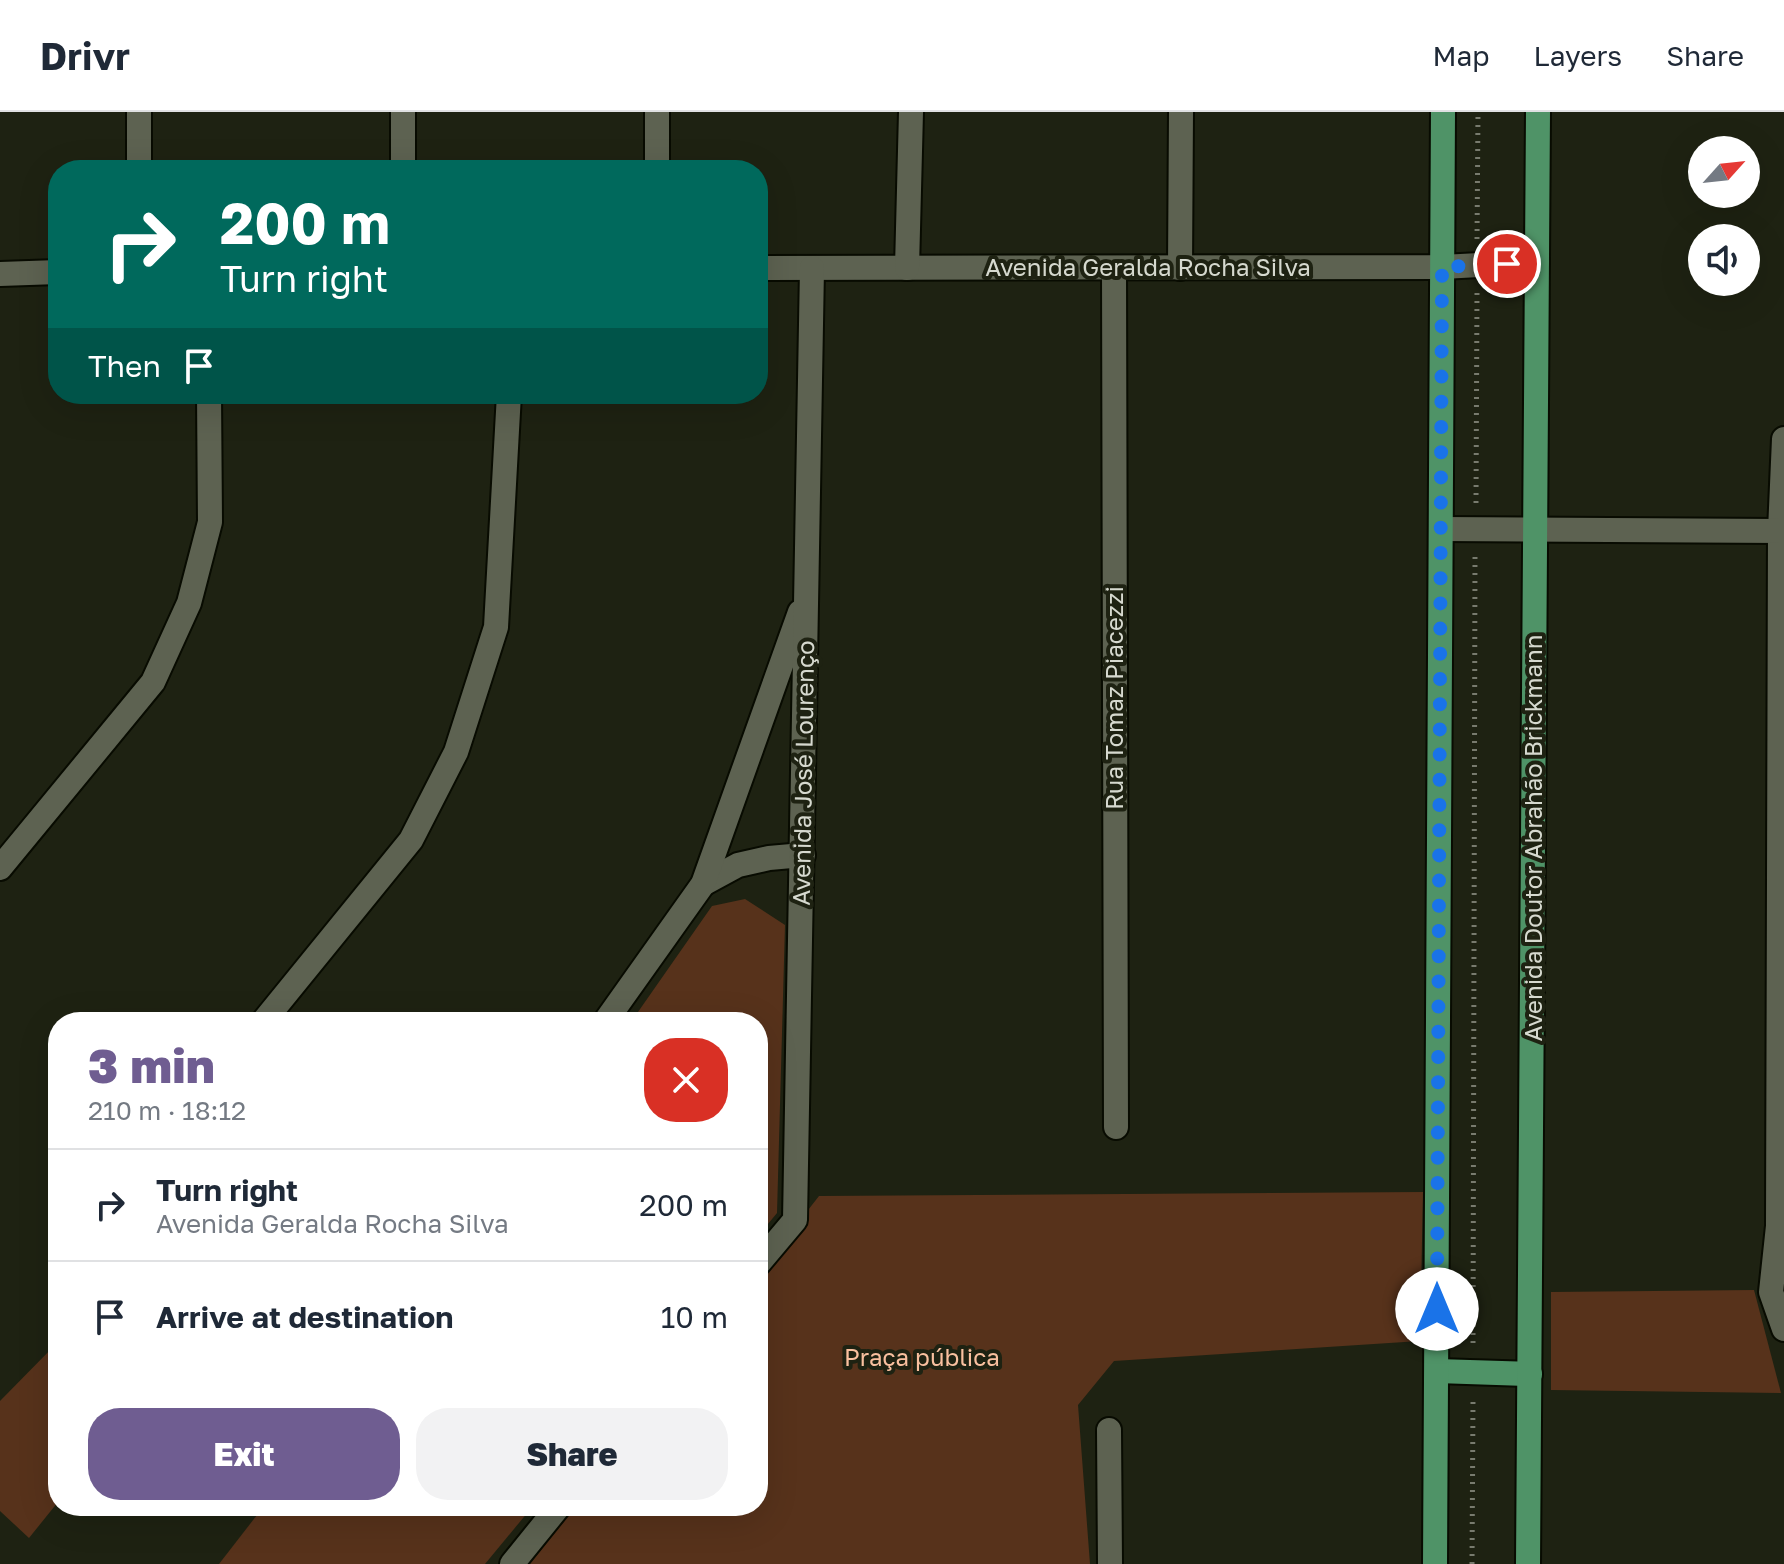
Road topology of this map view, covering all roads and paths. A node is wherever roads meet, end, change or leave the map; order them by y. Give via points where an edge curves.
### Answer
1 (139, 112) edge
2 (403, 112) edge
3 (657, 112) edge
4 (911, 112) edge
5 (1181, 112) edge
6 (1443, 112) edge
7 (1478, 112) edge
8 (1538, 112) edge
9 (139, 160) edge
10 (403, 160) edge
11 (657, 160) edge
12 (1537, 262) junction
13 (1477, 265) junction
14 (1442, 267) junction
15 (768, 268) edge
16 (812, 268) junction
17 (907, 268) junction
18 (1114, 268) junction
19 (1180, 268) junction
20 (48, 272) edge
21 (0, 274) edge
22 (209, 404) edge
23 (508, 404) edge
24 (1784, 439) edge
25 (1441, 529) junction
26 (1475, 529) junction
27 (1536, 529) junction
28 (1782, 531) edge
29 (807, 593) junction
30 (803, 855) junction
31 (0, 868) edge
32 (703, 884) junction
33 (271, 1012) edge
34 (612, 1012) edge
35 (1116, 1127) dead end
36 (768, 1252) edge
37 (1784, 1329) edge
38 (1437, 1371) junction
39 (1473, 1372) junction
40 (1530, 1374) junction
41 (1109, 1430) dead end
42 (551, 1516) edge
43 (512, 1564) edge
44 (1110, 1564) edge
45 (1435, 1564) edge
46 (1472, 1564) edge
47 (1528, 1564) edge

1 - 9 street
2 - 10 street
3 - 11 street
4 - 17 street
5 - 19 street
6 - 14 main road
7 - 13 path
8 - 12 main road, Avenida Doutor Abrahão Brickmann
12 - 13 street, Avenida Geralda Rocha Silva
12 - 27 main road, Avenida Doutor Abrahão Brickmann
13 - 14 street, Avenida Geralda Rocha Silva
13 - 26 path
14 - 19 street, Avenida Geralda Rocha Silva
14 - 25 main road
15 - 16 street, Avenida Geralda Rocha Silva
16 - 17 street, Avenida Geralda Rocha Silva
16 - 29 street, Avenida José Lourenço
17 - 18 street, Avenida Geralda Rocha Silva
18 - 19 street, Avenida Geralda Rocha Silva
18 - 35 street, Rua Tomaz Piacezzi
20 - 21 street
22 - 31 street via 210,522 189,603 153,682
23 - 33 street via 496,627 456,752 411,840
24 - 28 street
25 - 26 street
25 - 38 main road
26 - 27 street
26 - 39 path
27 - 28 street
27 - 40 main road, Avenida Doutor Abrahão Brickmann
28 - 37 street via 1778,1226 1771,1292
29 - 30 street, Avenida José Lourenço
29 - 32 street
30 - 32 street via 738,865
30 - 36 street, Avenida José Lourenço via 795,1220
32 - 34 street
38 - 39 main road
38 - 45 main road
39 - 40 main road
39 - 46 path
40 - 47 main road, Avenida Doutor Abrahão Brickmann
41 - 44 street
42 - 43 street

